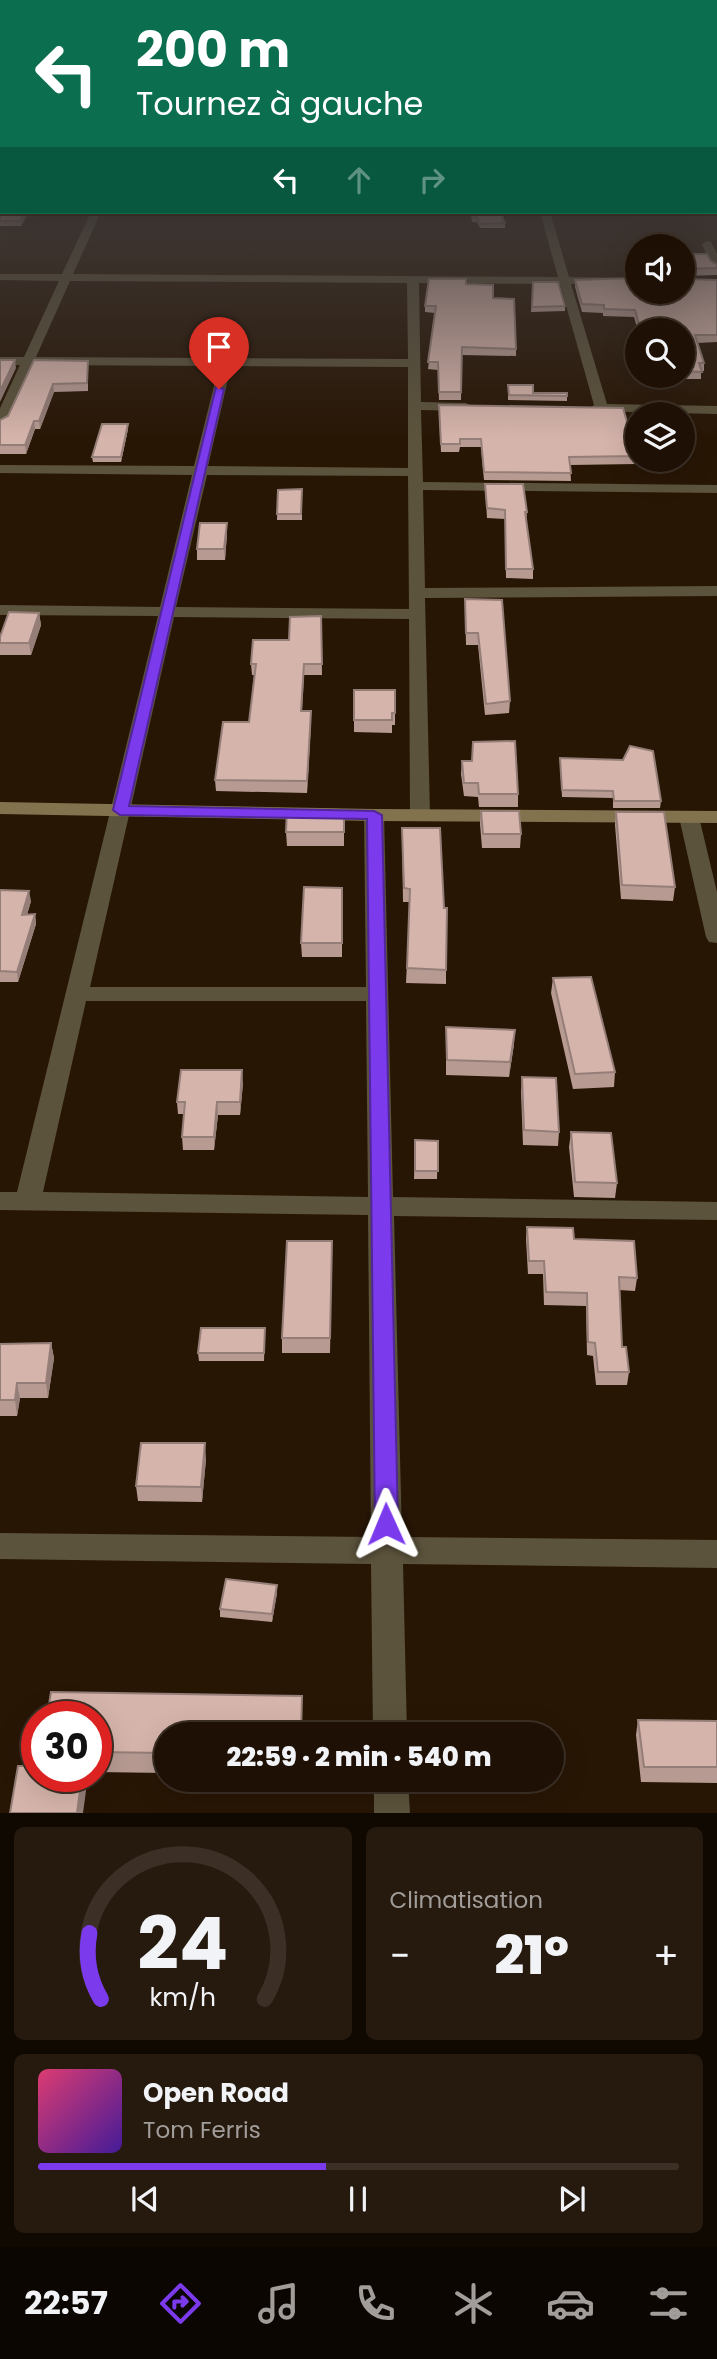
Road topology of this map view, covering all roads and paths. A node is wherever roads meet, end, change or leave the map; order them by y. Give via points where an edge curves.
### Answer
1 (70, 270) edge
2 (562, 270) edge
3 (0, 277) edge
4 (66, 278) junction
5 (413, 279) junction
6 (565, 280) junction
7 (625, 281) edge
8 (0, 361) edge
9 (28, 361) junction
10 (226, 362) junction
11 (415, 363) junction
12 (415, 407) junction
13 (482, 407) edge
14 (717, 410) edge
15 (0, 423) edge
16 (0, 469) edge
17 (200, 471) junction
18 (416, 479) junction
19 (717, 489) edge
20 (717, 591) edge
21 (417, 593) junction
22 (0, 610) edge
23 (167, 612) junction
24 (417, 614) junction
25 (0, 808) edge
26 (120, 810) junction
27 (374, 815) junction
28 (420, 815) junction
29 (689, 817) junction
30 (717, 817) edge
31 (717, 937) edge
32 (77, 994) junction
33 (377, 994) junction
34 (0, 1201) edge
35 (28, 1201) junction
36 (381, 1206) junction
37 (717, 1211) edge
38 (0, 1546) edge
39 (387, 1550) junction
40 (717, 1554) edge
41 (390, 1722) edge
42 (391, 1792) edge
43 (392, 1813) edge

1 - 4 street
2 - 6 street
3 - 4 street
4 - 5 street
4 - 9 street
5 - 6 street
5 - 11 street
6 - 7 street
6 - 14 street via 596,408
8 - 9 street
9 - 10 street
9 - 15 street
10 - 11 street
10 - 17 street
11 - 12 street
12 - 13 street
12 - 18 street
16 - 17 street
17 - 18 street
17 - 23 street
18 - 19 street
18 - 21 street
20 - 21 street
21 - 24 street
22 - 23 street
23 - 24 street
23 - 26 street
24 - 28 street
25 - 26 street
26 - 27 street
26 - 32 street
27 - 28 street
27 - 33 street
28 - 29 street
29 - 30 street
29 - 31 street
32 - 33 street
32 - 35 street
33 - 36 street
34 - 35 street
35 - 36 street
36 - 37 street
36 - 39 street
38 - 39 street
39 - 40 street
39 - 41 street
42 - 43 street

